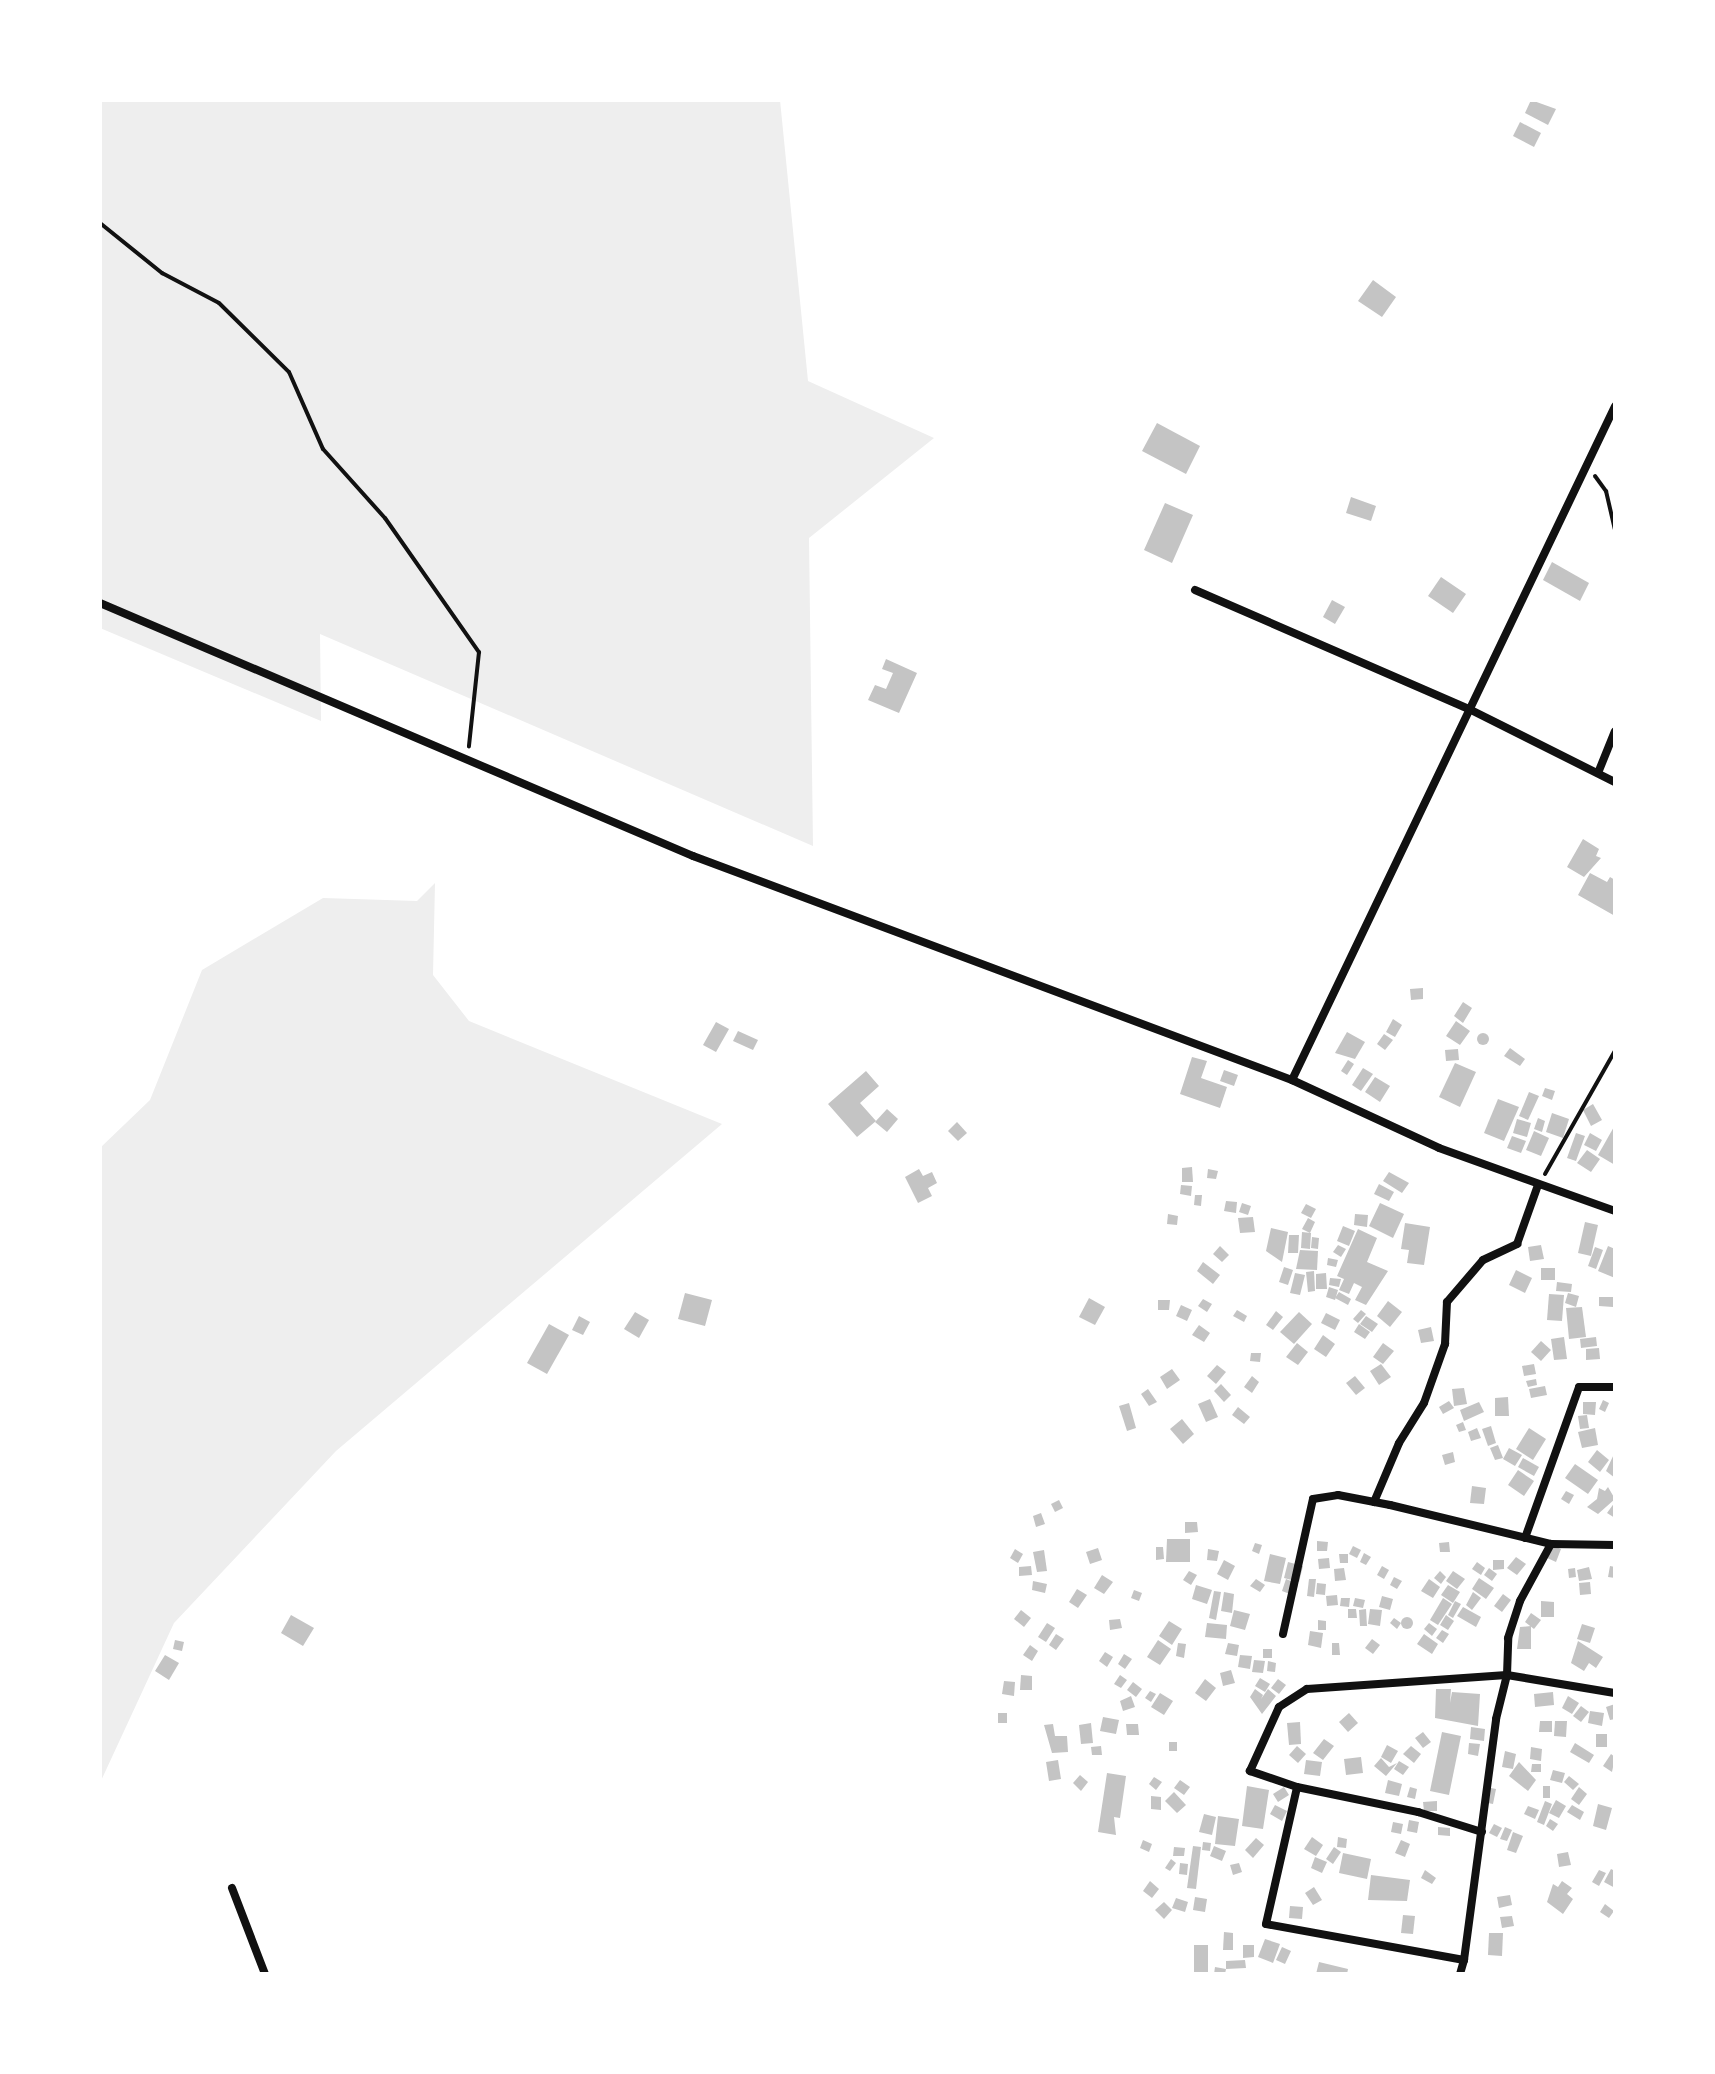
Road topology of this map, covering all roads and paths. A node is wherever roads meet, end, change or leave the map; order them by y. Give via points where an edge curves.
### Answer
1 (100, 223) edge
2 (1615, 406) edge
3 (1587, 465) junction
4 (1615, 529) edge
5 (1195, 590) dead end
6 (100, 603) edge
7 (1471, 710) junction
8 (1615, 731) edge
9 (467, 759) junction
10 (1598, 773) junction
11 (1615, 782) edge
12 (1615, 1051) edge
13 (1292, 1080) junction
14 (1538, 1185) junction
15 (1615, 1211) edge
16 (1615, 1387) edge
17 (1374, 1502) junction
18 (1525, 1538) junction
19 (1551, 1544) junction
20 (1615, 1545) edge
21 (1283, 1634) dead end
22 (1507, 1675) junction
23 (1615, 1693) edge
24 (1297, 1787) junction
25 (1482, 1832) junction
26 (232, 1888) dead end
27 (1464, 1960) junction
28 (265, 1974) edge
29 (1460, 1974) edge

1 - 9 path via 162,273 219,303 289,372 323,449 385,518 479,652
2 - 3 street
3 - 4 path via 1606,491
3 - 7 street
5 - 7 street
6 - 9 street
7 - 10 street
7 - 13 street
8 - 10 street
9 - 13 street via 693,856
10 - 11 street
12 - 14 path
13 - 14 street via 1439,1148
14 - 15 street
14 - 17 street via 1517,1244 1483,1260 1447,1302 1445,1344 1424,1403 1399,1443
16 - 18 street via 1579,1387
17 - 18 street
17 - 21 street via 1338,1495 1313,1499
18 - 19 street
19 - 20 street
19 - 22 street via 1512,1626
22 - 23 street
22 - 24 street via 1307,1689 1279,1707 1250,1771
22 - 25 street
24 - 25 street via 1418,1812
24 - 27 street via 1266,1924
25 - 27 street
26 - 28 street
27 - 29 street

